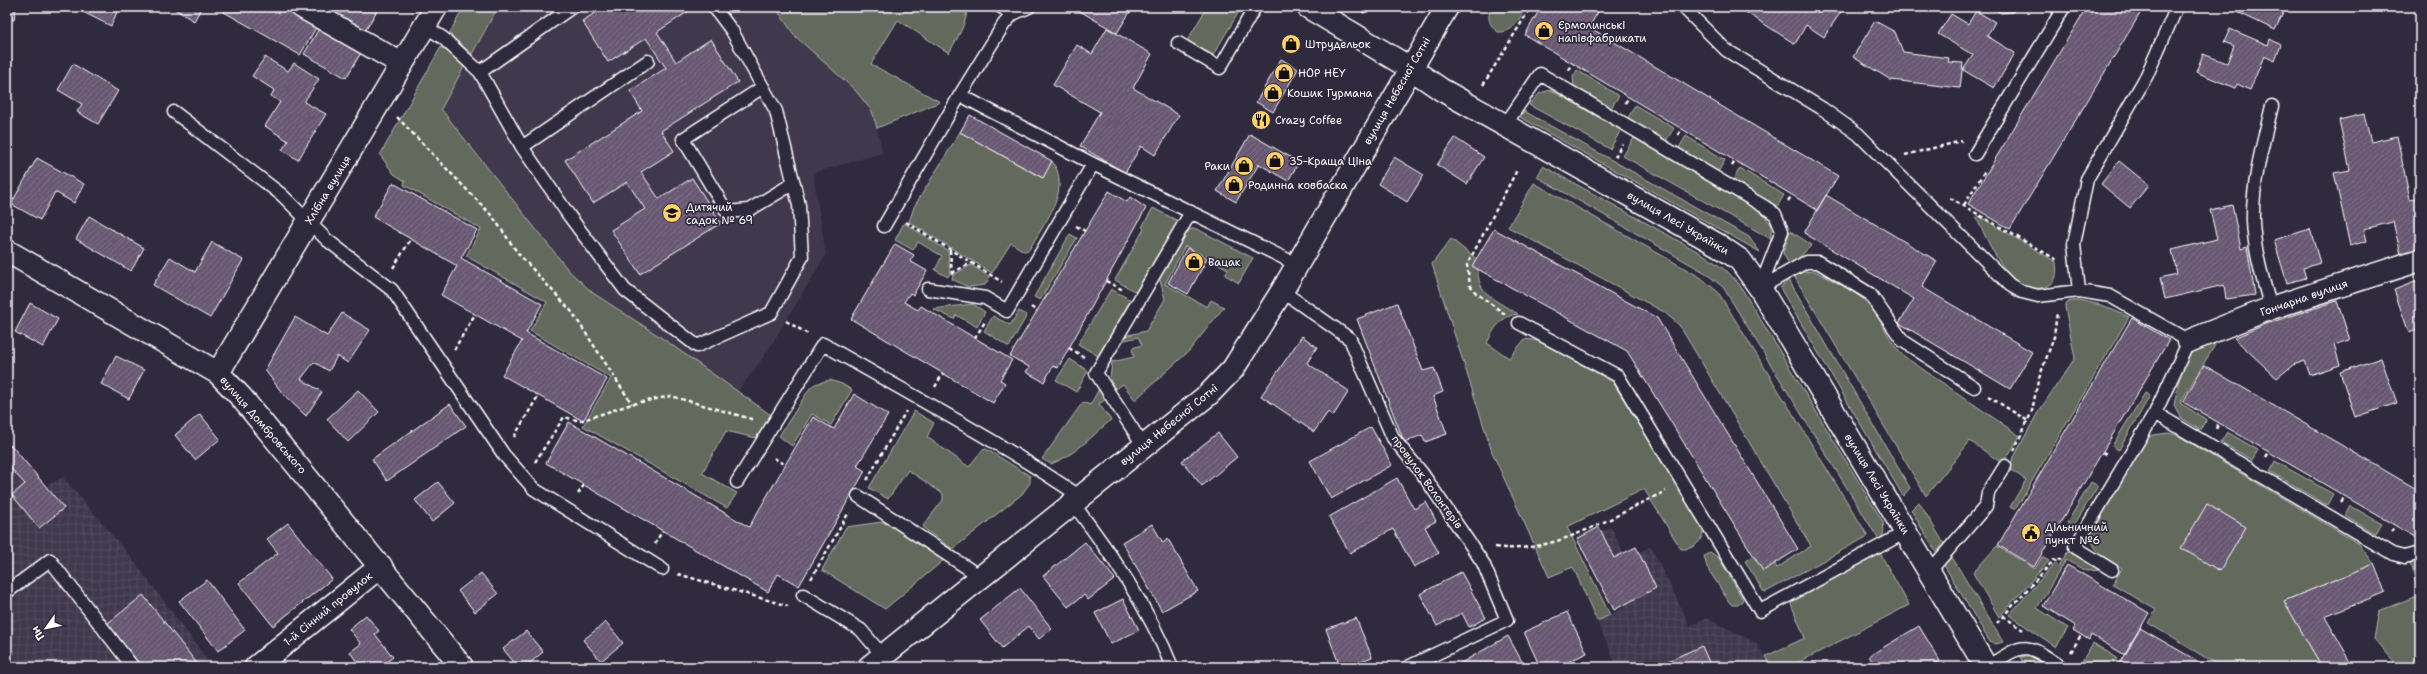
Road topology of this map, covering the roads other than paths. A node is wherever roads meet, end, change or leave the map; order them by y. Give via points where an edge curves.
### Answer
1 (302, 7) edge
2 (436, 7) edge
3 (572, 7) edge
4 (714, 7) edge
5 (1001, 7) edge
6 (1029, 7) edge
7 (1255, 7) edge
8 (1308, 7) edge
9 (1447, 7) edge
10 (1683, 7) edge
11 (2064, 7) edge
12 (2177, 7) edge
13 (1013, 14) junction
14 (425, 26) junction
15 (1178, 43) dead end
16 (648, 61) dead end
17 (402, 64) junction
18 (1410, 68) junction
19 (480, 72) junction
20 (763, 87) junction
21 (960, 95) junction
22 (2272, 106) dead end
23 (174, 112) dead end
24 (1505, 125) junction
25 (522, 147) junction
26 (1975, 154) dead end
27 (1093, 164) junction
28 (794, 183) junction
29 (1191, 212) junction
30 (309, 222) junction
31 (884, 226) dead end
32 (7, 251) edge
33 (2420, 260) edge
34 (1298, 265) junction
35 (1760, 288) junction
36 (928, 289) dead end
37 (1282, 291) junction
38 (2079, 291) junction
39 (2271, 308) junction
40 (1519, 323) road end
41 (2189, 341) junction
42 (218, 373) junction
43 (1974, 387) road end
44 (2155, 412) junction
45 (1143, 445) junction
46 (2005, 466) road end
47 (737, 482) dead end
48 (858, 496) road end
49 (1076, 499) junction
50 (1906, 532) junction
51 (2420, 553) edge
52 (381, 566) junction
53 (662, 569) road end
54 (2112, 570) dead end
55 (1929, 572) junction
56 (981, 577) junction
57 (7, 592) edge
58 (802, 595) road end
59 (876, 661) edge
60 (2064, 663) edge
61 (133, 667) edge
62 (256, 667) edge
63 (462, 667) edge
64 (1172, 667) edge
65 (1408, 667) edge
66 (1986, 667) edge

1 - 17 street
2 - 14 street, Хлібна вулиця
3 - 19 lane
4 - 20 lane via 732,31
5 - 13 lane
6 - 13 lane
7 - 15 lane via 1220,68
8 - 18 street, вулиця Лесі Українки
9 - 18 street, вулиця Небесної Сотні
10 - 38 lane via 1726,50 1858,134 2010,285 2022,292 2038,296
11 - 26 lane
12 - 38 lane via 2146,77 2087,179 2074,244
13 - 21 lane
14 - 17 street, Хлібна вулиця
14 - 19 lane via 467,58
16 - 25 lane
17 - 30 street, Хлібна вулиця
18 - 24 street, вулиця Лесі Українки via 1442,90
18 - 34 street, вулиця Небесної Сотні
19 - 25 lane
20 - 28 lane via 776,110
20 - 28 lane via 683,140 727,212 749,210
21 - 27 lane
21 - 31 lane
22 - 39 lane via 2261,150 2253,222 2263,283
23 - 30 lane via 282,195
24 - 35 street, вулиця Лесі Українки via 1718,244 1740,260
24 - 35 lane via 1540,74 1775,214 1782,231
25 - 28 lane via 625,290 697,346 771,312 802,257 799,205
27 - 29 lane
27 - 36 lane via 1007,311 985,298
29 - 34 lane
29 - 45 lane via 1096,373
30 - 42 street, Хлібна вулиця
30 - 53 lane via 327,240 384,283 404,306 504,455 524,479 544,496
32 - 42 street, вулиця Домбровського
33 - 39 street, Гончарна вулиця
34 - 37 street, вулиця Небесної Сотні
35 - 43 lane via 1806,262 1818,262 1870,294 1903,341
35 - 50 street, вулиця Лесі Українки
37 - 45 street, вулиця Небесної Сотні via 1233,369 1221,383
37 - 65 lane, провулок Волонтерів via 1350,339 1393,438 1422,473 1483,563 1507,620
38 - 41 lane via 2110,296
39 - 41 street, Гончарна вулиця
40 - 50 lane via 1618,376 1760,612
41 - 44 lane
42 - 52 street, вулиця Домбровського via 241,397
44 - 51 lane via 2393,554 2405,557
44 - 54 lane via 2075,547
45 - 49 street, вулиця Небесної Сотні
46 - 55 lane via 1988,493 1986,506
47 - 49 lane via 824,344 993,440
48 - 56 lane
49 - 56 street, вулиця Небесної Сотні
49 - 64 lane via 1110,551 1165,649
50 - 55 street, вулиця Лесі Українки
52 - 62 street, 1-й Сінний провулок
52 - 63 street, вулиця Домбровського
55 - 66 street, вулиця Лесі Українки
56 - 59 street, вулиця Небесної Сотні
57 - 61 lane via 50,560
58 - 59 lane via 860,630
60 - 66 lane via 2028,647 2012,651

